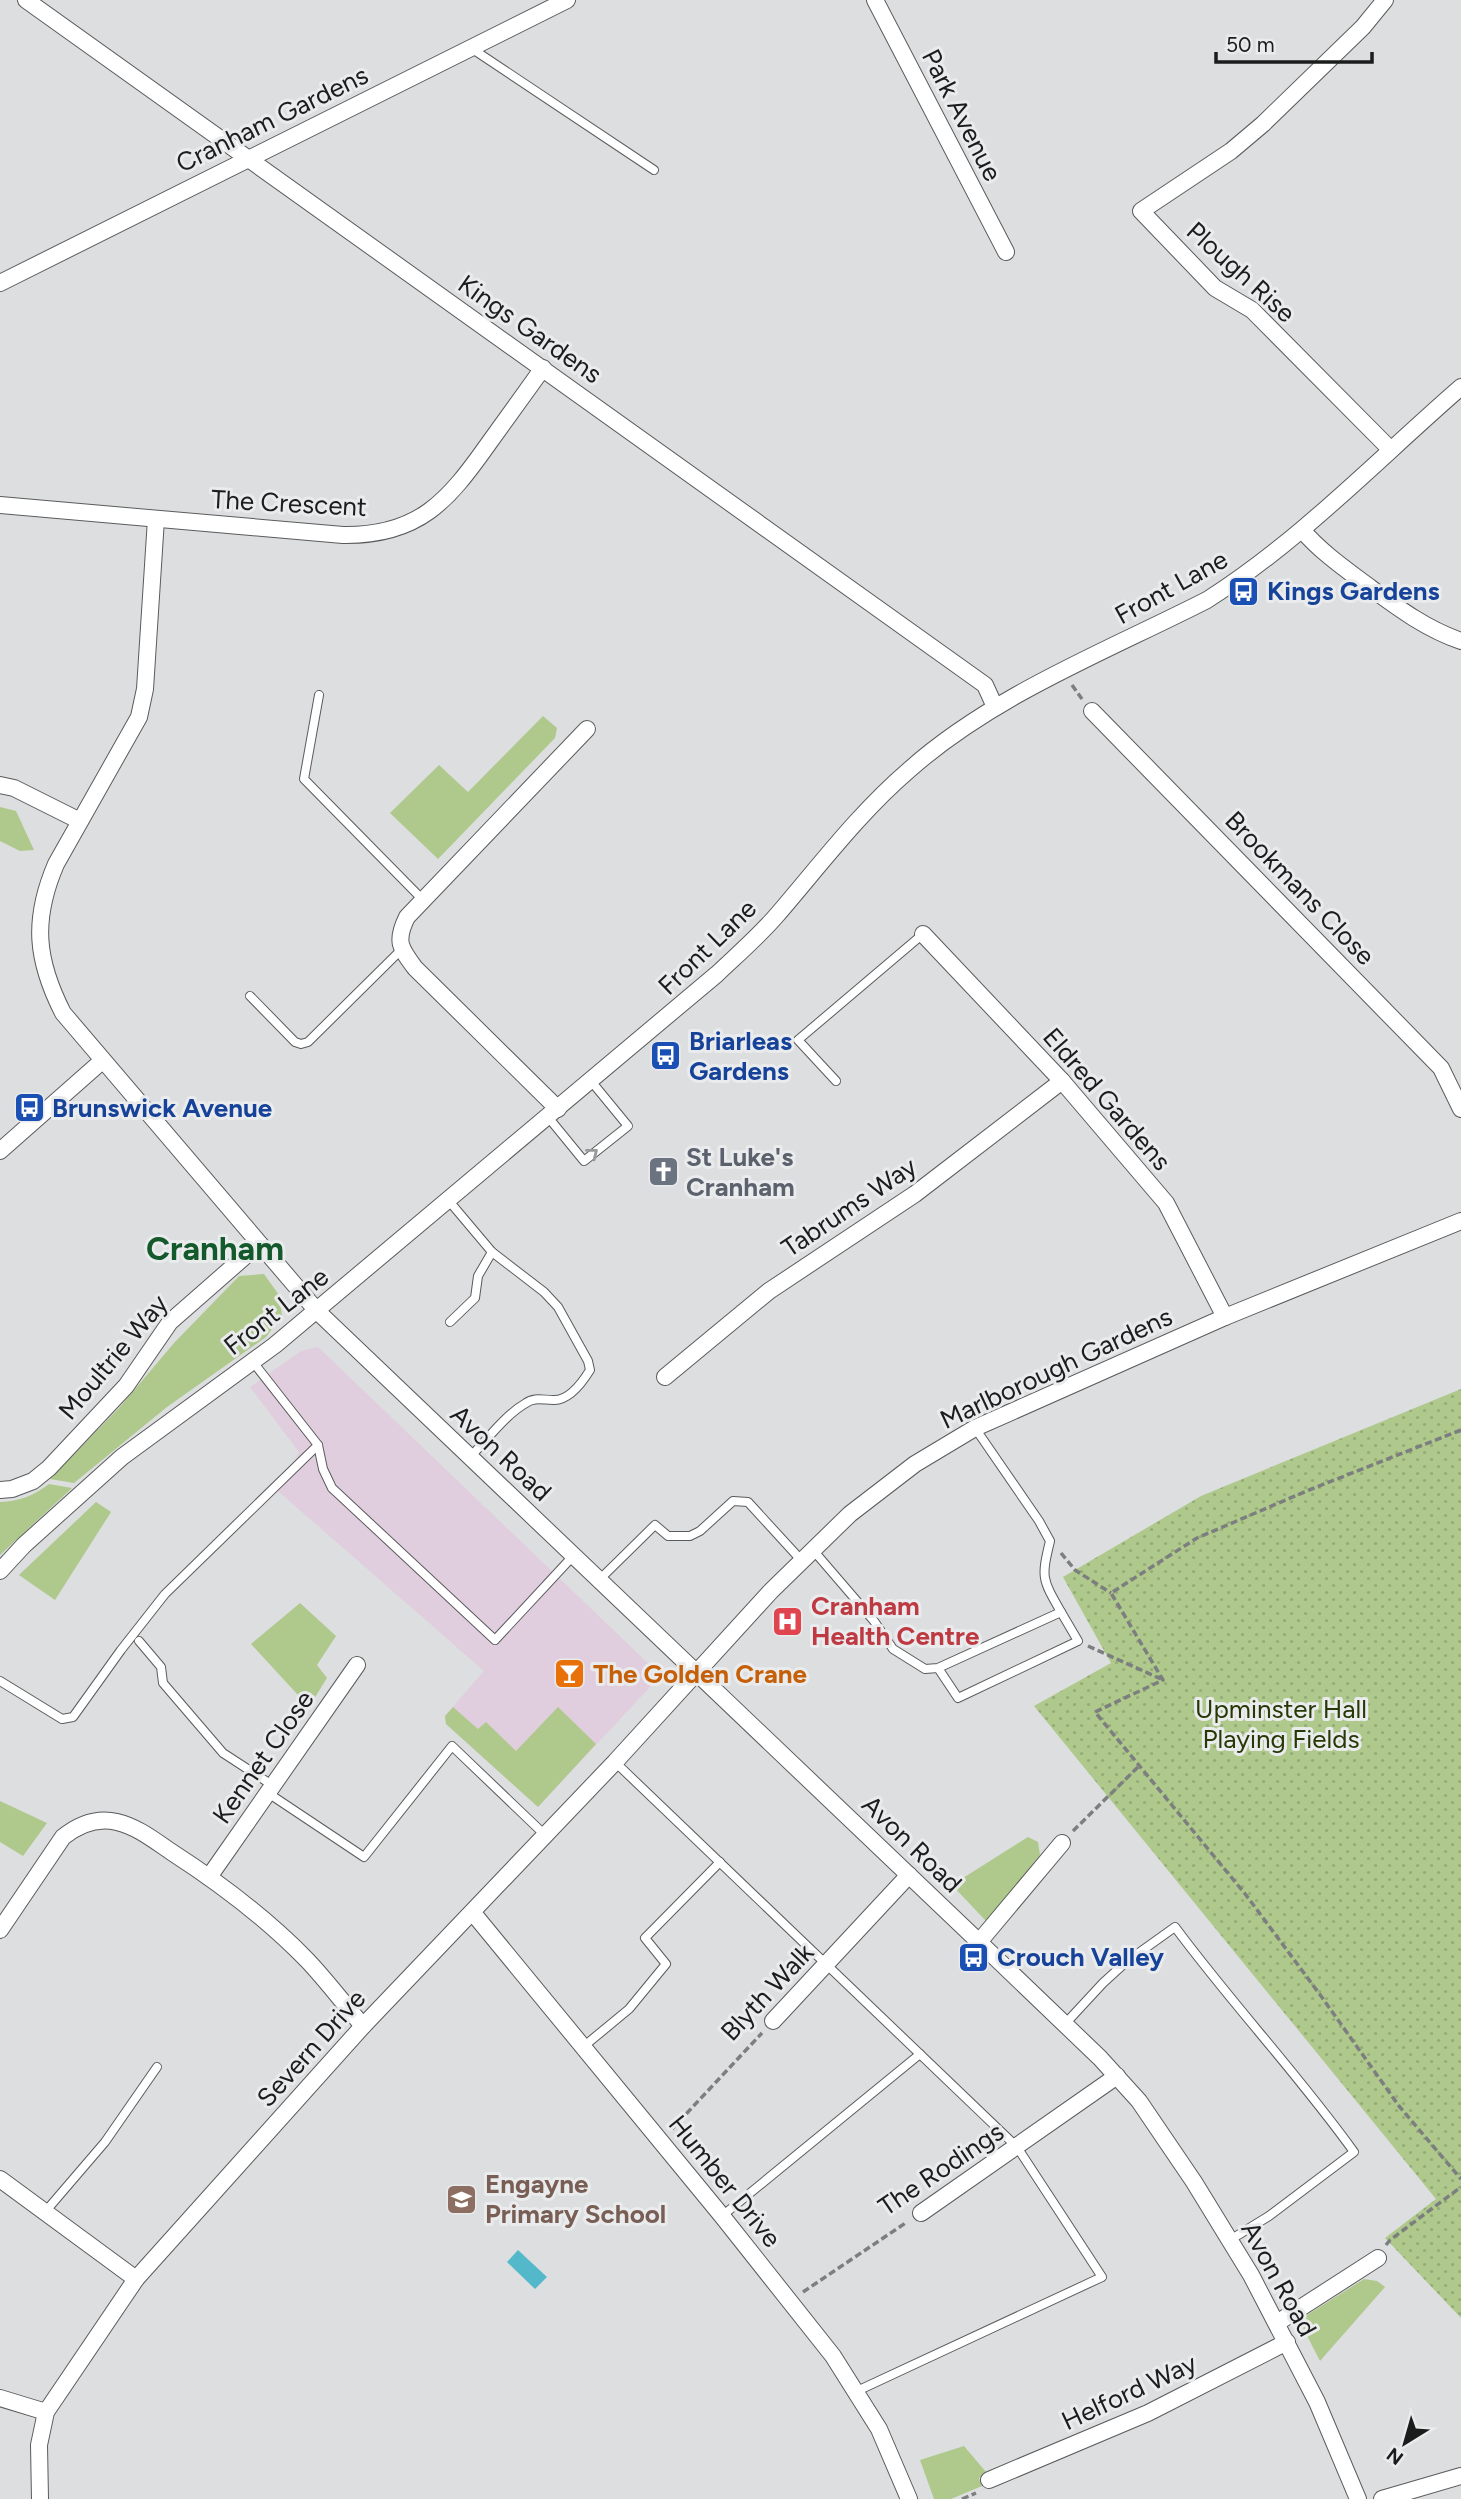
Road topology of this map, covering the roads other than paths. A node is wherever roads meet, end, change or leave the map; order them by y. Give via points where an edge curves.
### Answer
1 (26, 0) edge
2 (567, 0) edge
3 (875, 0) edge
4 (1385, 0) edge
5 (471, 48) junction
6 (247, 158) junction
7 (654, 170) dead end
8 (1006, 252) dead end
9 (0, 283) edge
10 (543, 368) junction
11 (1461, 387) edge
12 (1390, 449) junction
13 (0, 505) edge
14 (156, 519) junction
15 (1302, 530) junction
16 (1461, 641) edge
17 (319, 695) dead end
18 (995, 707) junction
19 (1092, 711) road end
20 (587, 729) dead end
21 (0, 785) edge
22 (80, 821) junction
23 (423, 900) junction
24 (923, 934) joint
25 (401, 950) junction
26 (250, 996) dead end
27 (102, 1061) junction
28 (591, 1081) junction
29 (836, 1081) dead end
30 (1062, 1081) junction
31 (1461, 1109) edge
32 (553, 1113) junction
33 (0, 1151) edge
34 (449, 1201) junction
35 (1461, 1221) edge
36 (259, 1244) junction
37 (492, 1252) junction
38 (317, 1311) junction
39 (1225, 1317) junction
40 (450, 1322) dead end
41 (253, 1362) junction
42 (665, 1377) dead end
43 (975, 1428) junction
44 (318, 1445) junction
45 (470, 1457) junction
46 (0, 1490) edge
47 (574, 1555) junction
48 (808, 1555) junction
49 (0, 1571) edge
50 (599, 1580) junction
51 (1061, 1612) junction
52 (139, 1642) dead end
53 (357, 1665) dead end
54 (938, 1668) junction
55 (697, 1673) junction
56 (0, 1681) edge
57 (615, 1762) junction
58 (270, 1789) junction
59 (545, 1835) junction
60 (1062, 1843) road end
61 (720, 1863) junction
62 (909, 1875) junction
63 (209, 1877) junction
64 (473, 1913) junction
65 (0, 1930) edge
66 (979, 1942) junction
67 (826, 1964) junction
68 (773, 2021) road end
69 (1065, 2024) junction
70 (363, 2026) junction
71 (583, 2047) junction
72 (920, 2054) junction
73 (157, 2067) dead end
74 (1117, 2076) junction
75 (1017, 2147) junction
76 (0, 2179) edge
77 (45, 2212) junction
78 (921, 2213) road end
79 (722, 2216) junction
80 (1230, 2240) junction
81 (1378, 2259) road end
82 (136, 2279) junction
83 (1278, 2323) junction
84 (1287, 2342) junction
85 (857, 2391) junction
86 (0, 2398) edge
87 (46, 2412) junction
88 (1461, 2476) edge
89 (989, 2480) dead end
90 (40, 2499) edge
91 (909, 2499) edge
92 (1358, 2499) edge
93 (1382, 2499) edge

1 - 6 street, Kings Gardens
2 - 5 street, Cranham Gardens
3 - 8 street, Park Avenue
4 - 12 street, Plough Rise via 1263,124 1141,211 1215,288 1252,310
5 - 6 street, Cranham Gardens
5 - 7 lane
6 - 9 street, Cranham Gardens
6 - 10 street, Kings Gardens
10 - 14 street, The Crescent via 460,484 439,505 394,529 343,535
10 - 18 street, Kings Gardens via 985,685
11 - 12 street, Front Lane
12 - 15 street, Front Lane
13 - 14 street, The Crescent
14 - 22 street via 145,689 139,717
15 - 16 street via 1320,551 1412,618
15 - 18 street, Front Lane via 1207,600
17 - 23 lane via 304,779
18 - 28 street, Front Lane via 910,768 717,974
19 - 31 street, Brookmans Close via 1441,1068
20 - 23 street
21 - 22 street
22 - 27 street via 46,888 39,937 50,988 63,1013
23 - 25 street via 399,933
24 - 29 lane via 798,1040
24 - 30 street, Eldred Gardens
25 - 26 lane via 308,1042 295,1042
25 - 32 street
27 - 33 street
27 - 36 street
28 - 32 street, Front Lane
32 -> 28 lane via 584,1161 628,1126
30 - 39 street, Eldred Gardens via 1166,1203
30 - 42 street, Tabrums Way via 915,1194 769,1291
32 - 34 street, Front Lane
34 - 37 lane
34 - 38 street, Front Lane
35 - 39 street, Marlborough Gardens
36 - 38 street
36 - 46 street, Moultrie Way via 170,1322 126,1386 49,1468 33,1481
37 - 40 lane via 478,1276 475,1298
37 - 45 lane via 558,1307 590,1370 568,1396 528,1401
38 - 41 street, Front Lane
38 - 45 street, Avon Road
39 - 43 street, Marlborough Gardens
41 - 44 lane
41 - 49 street, Front Lane via 122,1457
43 - 48 street, Marlborough Gardens via 915,1464 850,1514
43 - 51 lane via 1050,1541 1044,1583
44 - 47 lane via 332,1488 495,1640
44 - 56 lane via 165,1594 73,1717 62,1719
45 - 47 street, Avon Road
47 - 50 street, Avon Road
48 - 50 lane via 748,1502 733,1500 690,1536 667,1536 655,1525
48 - 54 lane via 874,1621 893,1649 925,1669
48 - 55 street, Marlborough Gardens
50 - 55 street, Avon Road
51 - 54 lane
51 - 54 lane via 1078,1641 958,1698
52 - 58 lane via 161,1667 163,1683 223,1753
53 - 58 street, Kennet Close
55 - 57 street, Severn Drive
55 - 62 street, Avon Road
57 - 59 street, Severn Drive
57 - 61 lane
58 - 59 lane via 364,1857 452,1746
58 - 63 street, Kennet Close
59 - 64 street, Severn Drive
60 - 66 street
61 - 67 lane
61 - 71 lane via 645,1938 666,1964 629,2009
62 - 66 street, Avon Road
62 - 67 street, Blyth Walk
63 - 65 street via 135,1827 94,1821 63,1837
63 - 70 street via 307,1960
64 - 70 street, Severn Drive
64 - 71 street, Humber Drive
66 - 69 street, Avon Road
67 - 68 street, Blyth Walk
67 - 72 lane
69 - 74 street, Avon Road
69 - 80 lane via 1126,1962 1175,1927 1216,1983 1322,2107 1354,2152
70 - 82 street, Severn Drive
71 - 79 street, Humber Drive
72 - 75 lane
72 - 79 lane
73 - 77 lane via 105,2142
74 - 75 street, The Rodings
74 - 80 street, Avon Road via 1157,2125
75 - 78 street, The Rodings
75 - 85 lane via 1102,2277
76 - 77 street
77 - 82 street
79 - 85 street, Humber Drive
80 - 83 street, Avon Road
81 - 83 street
82 - 87 street, Severn Drive
83 - 84 street, Avon Road
84 - 89 street, Helford Way via 1149,2413
84 - 92 street, Avon Road
85 - 91 street, Humber Drive
86 - 87 street
87 - 90 street, Severn Drive via 39,2445
88 - 93 street

